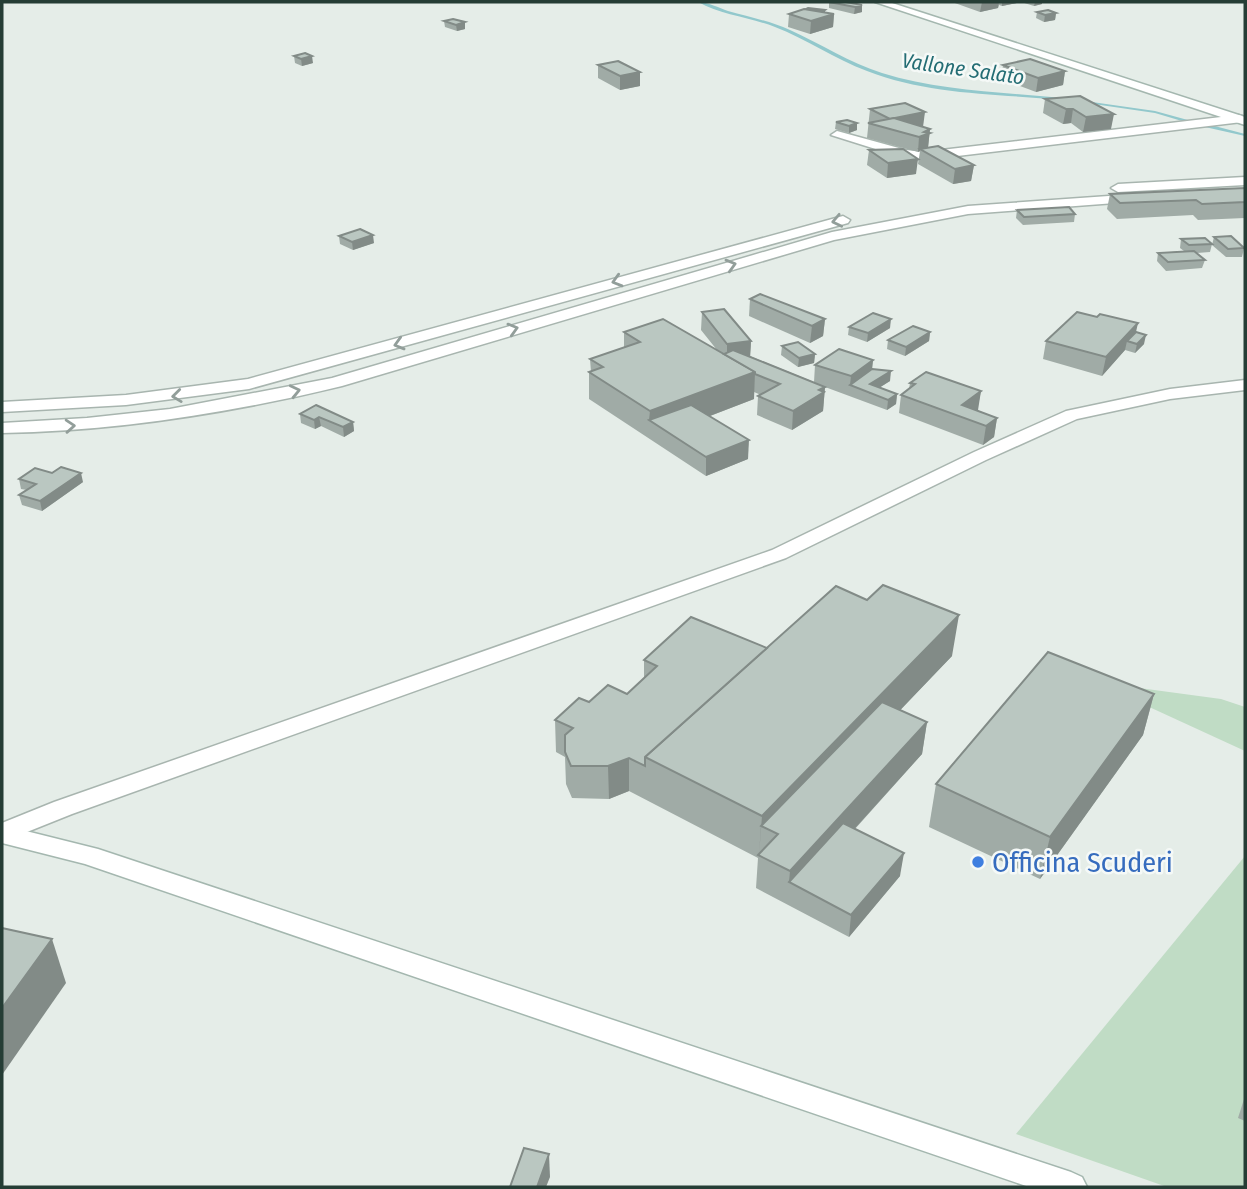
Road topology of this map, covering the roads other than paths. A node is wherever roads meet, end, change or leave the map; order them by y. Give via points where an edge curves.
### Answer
1 (880, 2) edge
2 (1242, 120) edge
3 (837, 135) dead end
4 (1245, 181) edge
5 (1245, 192) edge
6 (1245, 386) edge
7 (2, 407) edge
8 (2, 428) edge
9 (2, 834) edge
10 (1071, 1187) edge

1 - 2 street
2 - 3 street via 924,156
4 -> 7 street via 1014,194 892,209 803,229 249,384 121,402
8 -> 5 street via 121,422 259,400 336,382 790,247 905,221 1028,205
6 - 9 street via 1170,394 1072,415 779,554 63,808
9 - 10 street via 89,856

